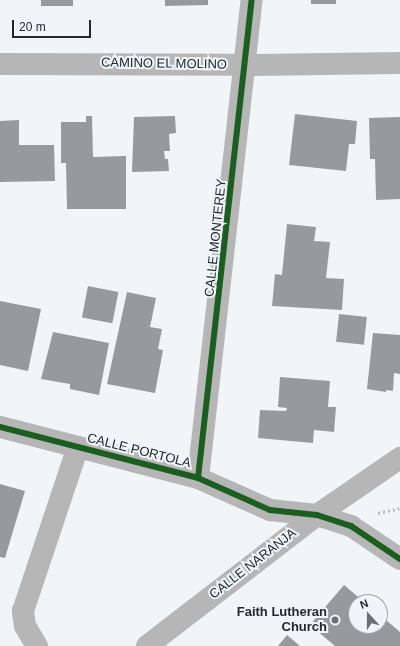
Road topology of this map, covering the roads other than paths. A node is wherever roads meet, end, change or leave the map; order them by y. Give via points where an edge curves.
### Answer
1 (252, 0) edge
2 (400, 63) edge
3 (0, 64) edge
4 (246, 66) junction
5 (0, 427) edge
6 (78, 447) junction
7 (400, 458) edge
8 (198, 478) junction
9 (317, 515) junction
10 (400, 559) edge
11 (37, 646) edge
12 (147, 646) edge

1 - 4 street, CALLE MONTEREY
2 - 4 street, CAMINO EL MOLINO
3 - 4 street, CAMINO EL MOLINO
4 - 8 street, CALLE MONTEREY
5 - 6 street, CALLE PORTOLA
6 - 8 street, CALLE PORTOLA
6 - 11 street via 23,611 25,626
7 - 9 street, CALLE NARANJA
8 - 9 street, CALLE PORTOLA via 270,510
9 - 10 street, CALLE PORTOLA via 351,526
9 - 12 street, CALLE NARANJA

